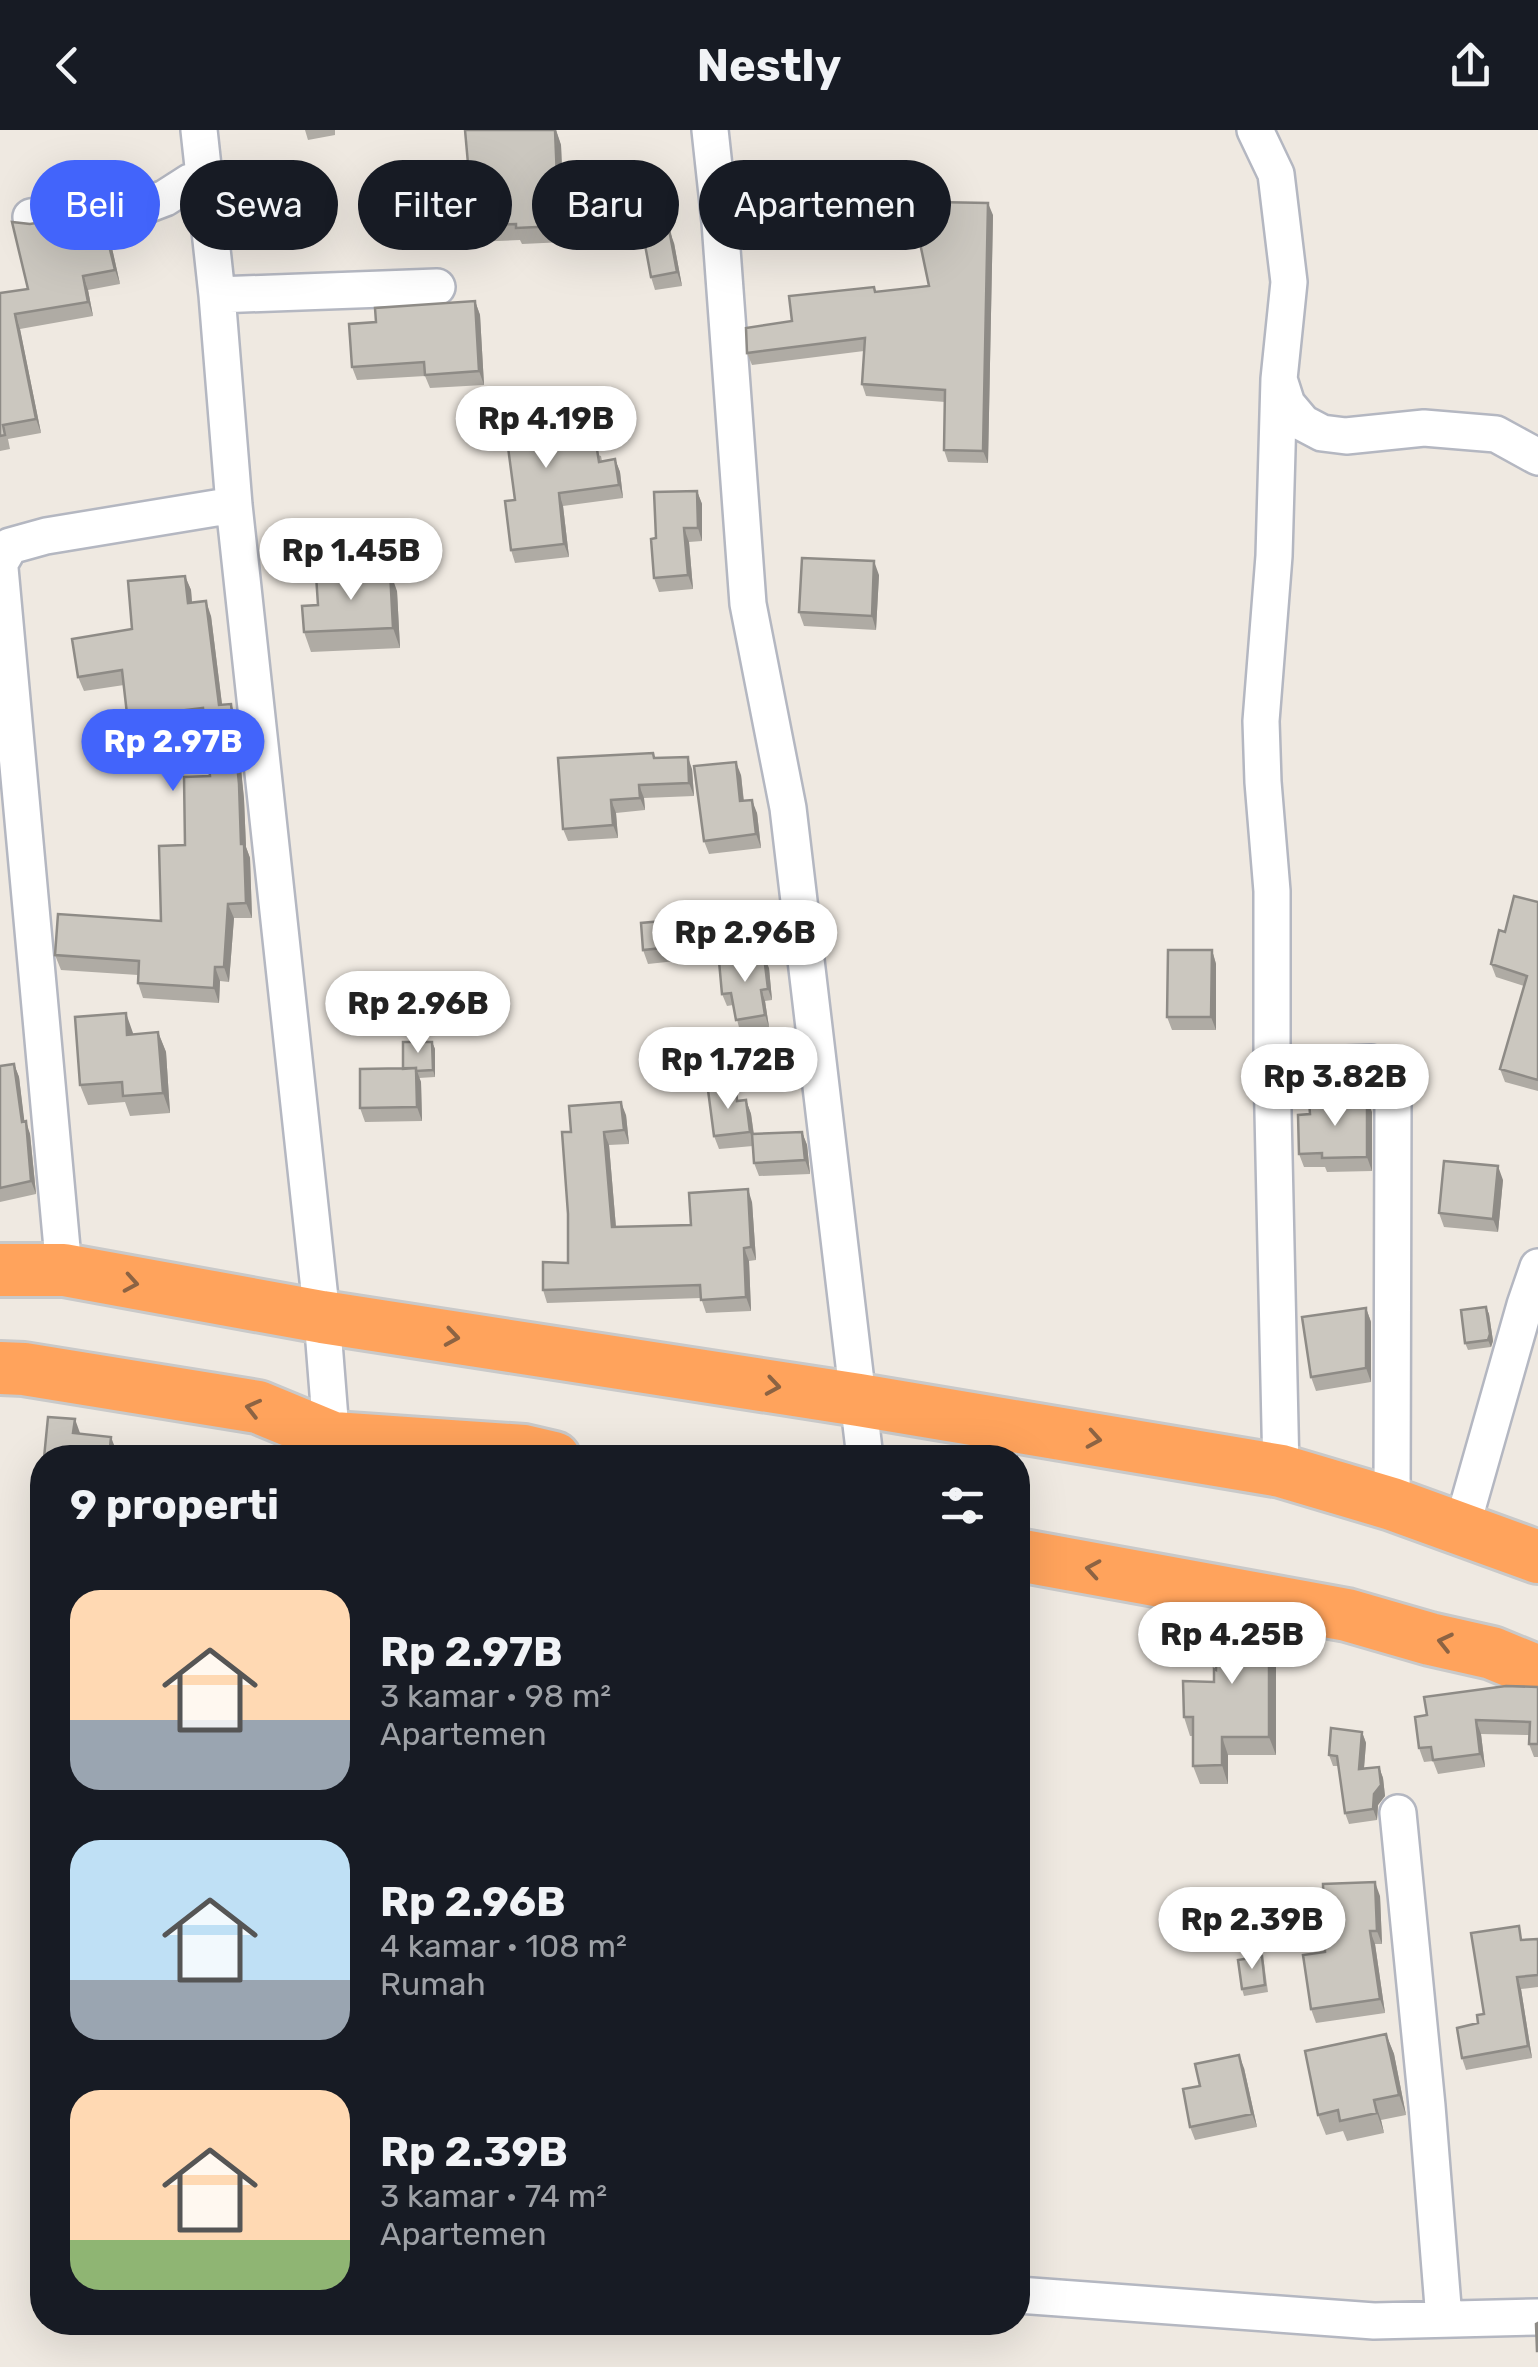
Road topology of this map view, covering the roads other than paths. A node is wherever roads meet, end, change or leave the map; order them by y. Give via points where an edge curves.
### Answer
1 (198, 130) edge
2 (710, 130) edge
3 (1254, 130) edge
4 (202, 160) edge
5 (213, 250) edge
6 (437, 287) dead end
7 (218, 295) junction
8 (1278, 378) junction
9 (1538, 457) edge
10 (234, 505) junction
11 (0, 565) edge
12 (1272, 1067) junction
13 (1538, 1267) edge
14 (0, 1270) edge
15 (64, 1270) junction
16 (322, 1318) junction
17 (0, 1368) edge
18 (859, 1400) junction
19 (328, 1445) edge
20 (333, 1445) edge
21 (864, 1445) edge
22 (1282, 1471) junction
23 (1392, 1504) junction
24 (1461, 1530) junction
25 (1030, 1557) edge
26 (1538, 1557) edge
27 (1538, 1672) edge
28 (1398, 1813) dead end
29 (1030, 2296) edge
30 (1538, 2317) edge
31 (1444, 2319) junction

1 - 4 street
2 - 18 street via 748,604 788,808
3 - 8 street via 1276,174 1289,282
5 - 7 street
6 - 7 street
7 - 10 street
8 - 9 street via 1287,404 1322,433 1424,428 1496,434
8 - 12 street via 1261,721 1272,891
10 - 11 street via 46,536 10,546
10 - 16 street
11 - 15 street
12 - 22 street
12 - 23 street via 1370,1063 1382,1070 1392,1095
13 - 24 street
14 - 15 highway
15 -> 16 highway
16 -> 18 highway
16 - 20 street
19 -> 17 highway via 258,1407
18 - 21 street
18 -> 22 highway
22 - 23 highway
23 - 24 highway
24 - 26 highway
27 -> 25 highway via 1492,1653 1347,1615
28 - 31 street
29 - 31 street
30 - 31 street

